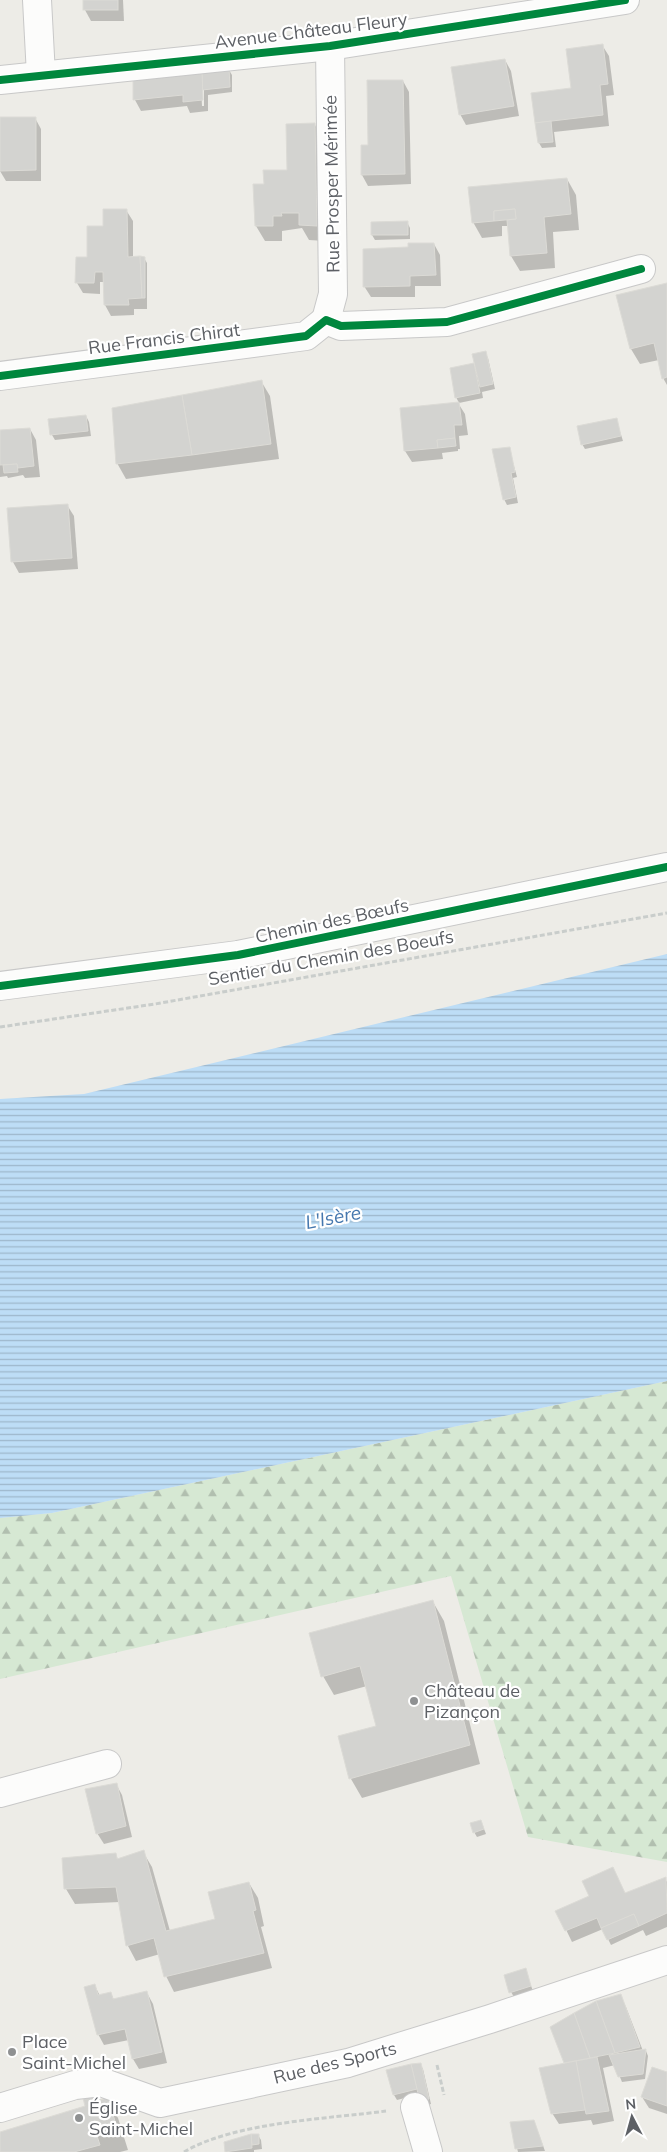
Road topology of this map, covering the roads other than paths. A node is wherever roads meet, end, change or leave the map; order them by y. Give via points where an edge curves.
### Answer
1 (37, 0) edge
2 (625, 0) edge
3 (330, 46) junction
4 (41, 75) junction
5 (0, 80) edge
6 (641, 269) dead end
7 (326, 320) junction
8 (0, 376) edge
9 (667, 867) edge
10 (0, 986) edge
11 (107, 1764) dead end
12 (0, 1793) edge
13 (667, 1960) edge
14 (415, 2107) road end
15 (0, 2108) edge
16 (428, 2152) edge

1 - 4 street
2 - 3 street, Avenue Château Fleury
3 - 4 street, Avenue Château Fleury
3 - 7 street, Rue Prosper Mérimée via 333,294
4 - 5 street, Avenue Château Fleury
6 - 7 street via 447,322 341,326
7 - 8 street, Rue Francis Chirat via 306,336
9 - 10 street, Chemin des Bœufs via 238,955
11 - 12 street
13 - 15 street, Rue des Sports via 348,2063 160,2103 101,2082 75,2085
14 - 16 street

